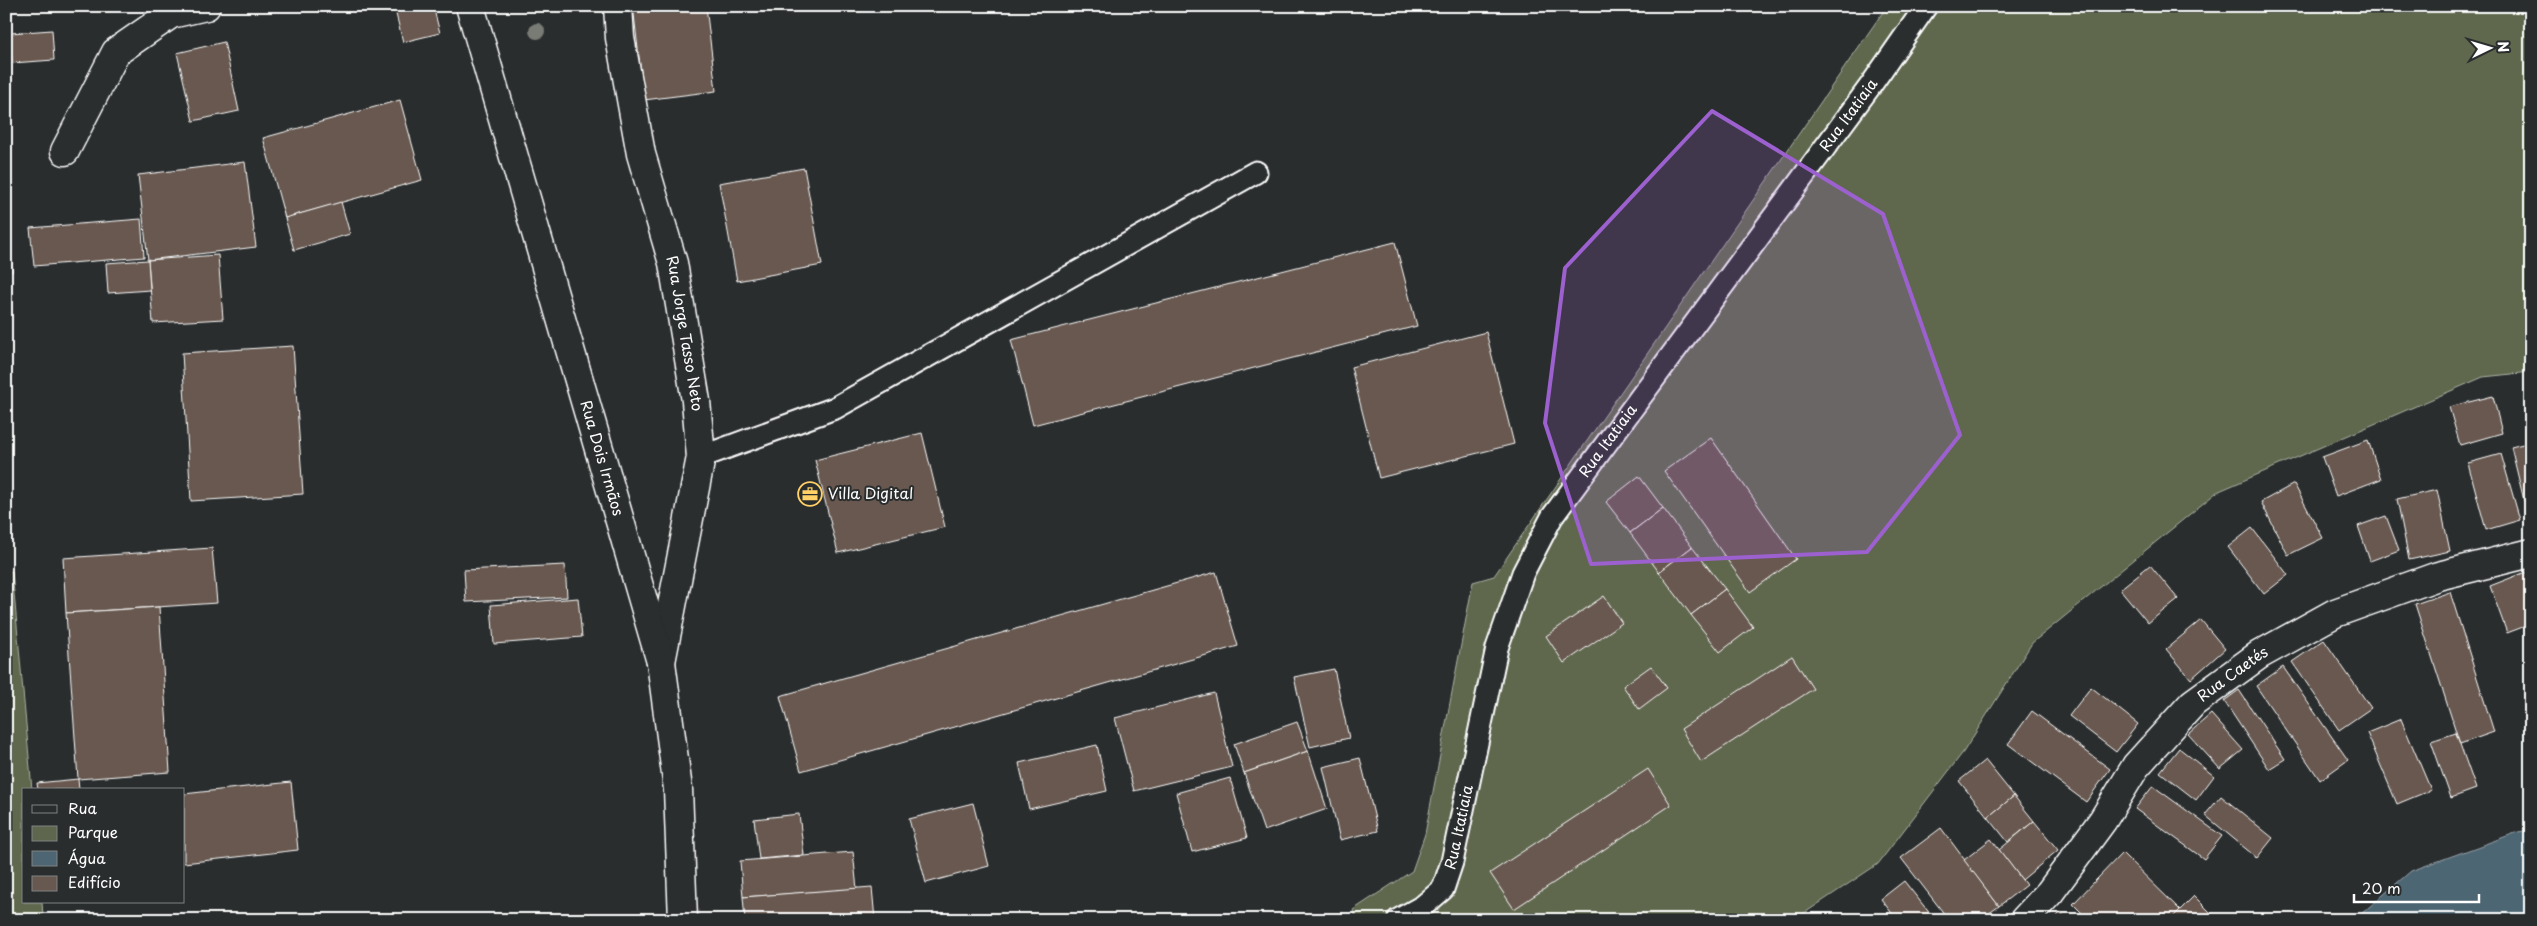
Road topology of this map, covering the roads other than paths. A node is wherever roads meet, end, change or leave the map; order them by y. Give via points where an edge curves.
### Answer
1 (206, 6) edge
2 (470, 6) edge
3 (618, 6) edge
4 (1926, 6) edge
5 (65, 151) dead end
6 (1256, 172) dead end
7 (701, 457) junction
8 (2531, 553) edge
9 (661, 662) junction
10 (683, 920) edge
11 (1398, 920) edge
12 (2024, 920) edge

1 - 5 street via 171,14 116,52
2 - 9 street, Rua Dois Irmãos
3 - 7 street, Rua Jorge Tasso Neto via 620,38 641,154 673,263 696,401
4 - 11 lane, Rua Itatiaia via 1552,517 1522,573 1497,648 1452,862 1443,889 1423,906
6 - 7 lane via 835,408
7 - 9 street, Rua Jorge Tasso Neto
8 - 12 street, Rua Caetés via 2438,576 2336,613 2259,655 2193,703 2136,766 2103,820 2050,892
9 - 10 street, Rua Dois Irmãos via 678,789

